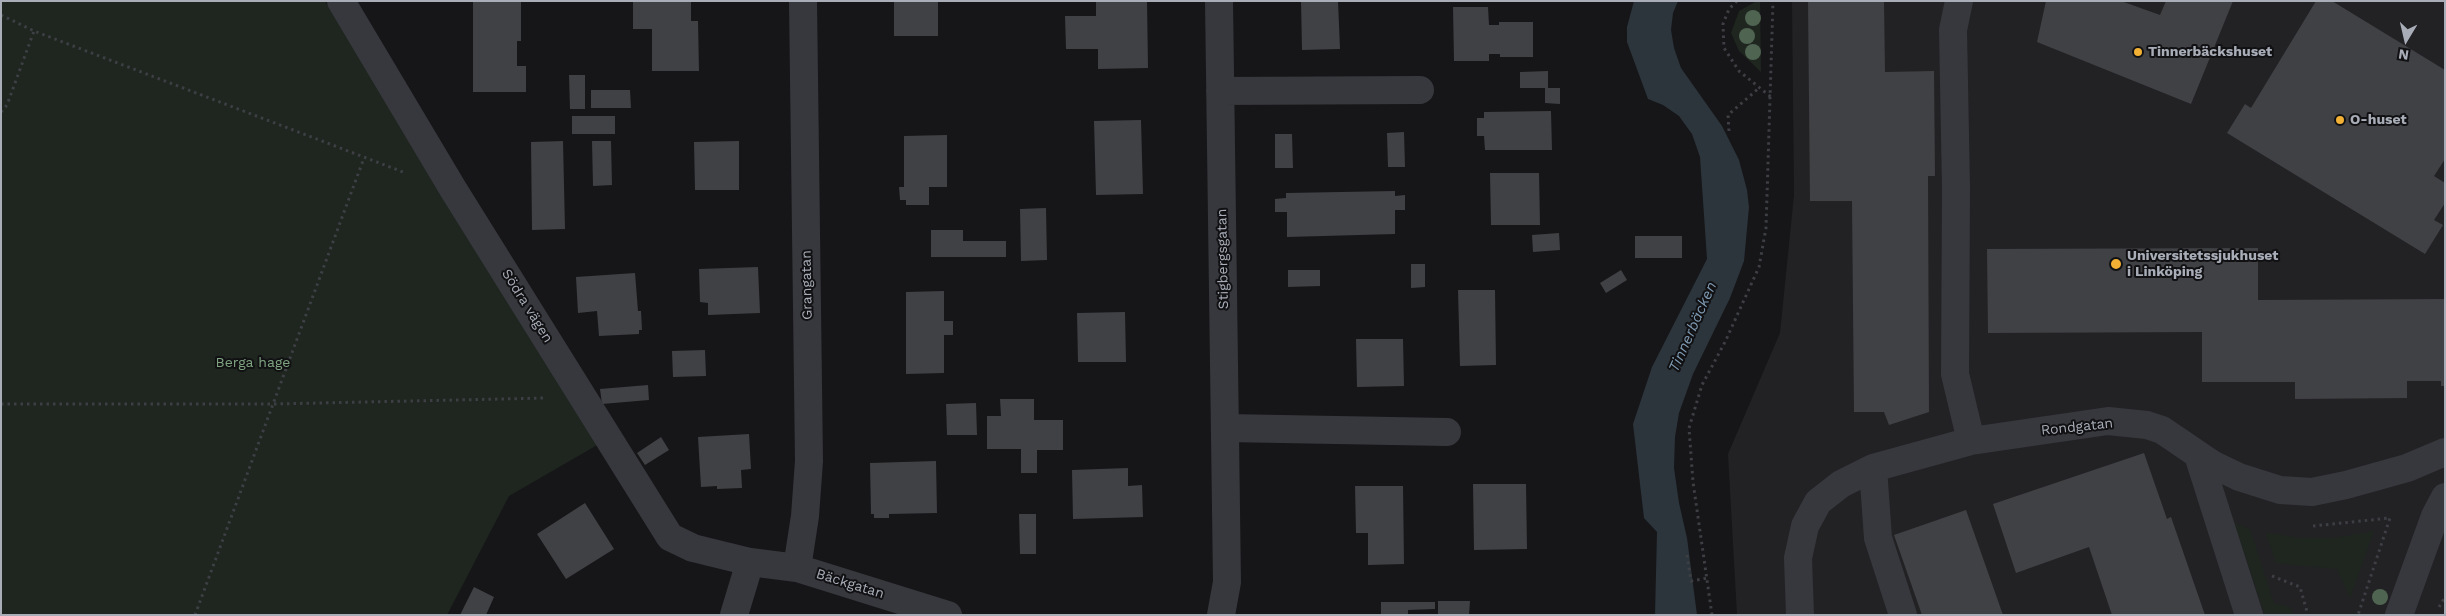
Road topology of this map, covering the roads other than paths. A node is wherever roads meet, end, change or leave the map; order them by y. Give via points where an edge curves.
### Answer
1 (341, 1) edge
2 (804, 1) edge
3 (1219, 1) edge
4 (1959, 1) edge
5 (1420, 90) dead end
6 (1220, 91) junction
7 (1226, 428) junction
8 (1447, 432) dead end
9 (1971, 441) junction
10 (2445, 452) edge
11 (2198, 455) junction
12 (1873, 468) junction
13 (2445, 497) edge
14 (750, 562) junction
15 (797, 568) junction
16 (734, 615) edge
17 (948, 615) edge
18 (1221, 615) edge
19 (1800, 615) edge
20 (1903, 615) edge
21 (2249, 615) edge
22 (2399, 615) edge

1 - 14 street, Södra vägen via 663,528 670,537 693,548
2 - 15 street, Grangatan via 809,460
3 - 6 street, Stigbergsgatan
4 - 9 street via 1953,30 1956,189 1954,374
5 - 6 street
6 - 7 street, Stigbergsgatan
7 - 8 street
7 - 18 street, Stigbergsgatan via 1227,582
9 - 11 street, Rondgatan via 2108,421 2147,424 2162,430
9 - 12 street, Rondgatan
10 - 11 street, Rondgatan via 2407,468 2312,492 2280,490 2239,477
11 - 21 street
12 - 19 street, Rondgatan via 1841,484 1818,502 1805,526 1798,558
12 - 20 street via 1878,538
13 - 22 street
14 - 15 street, Bäckgatan
14 - 16 street
15 - 17 street, Bäckgatan

